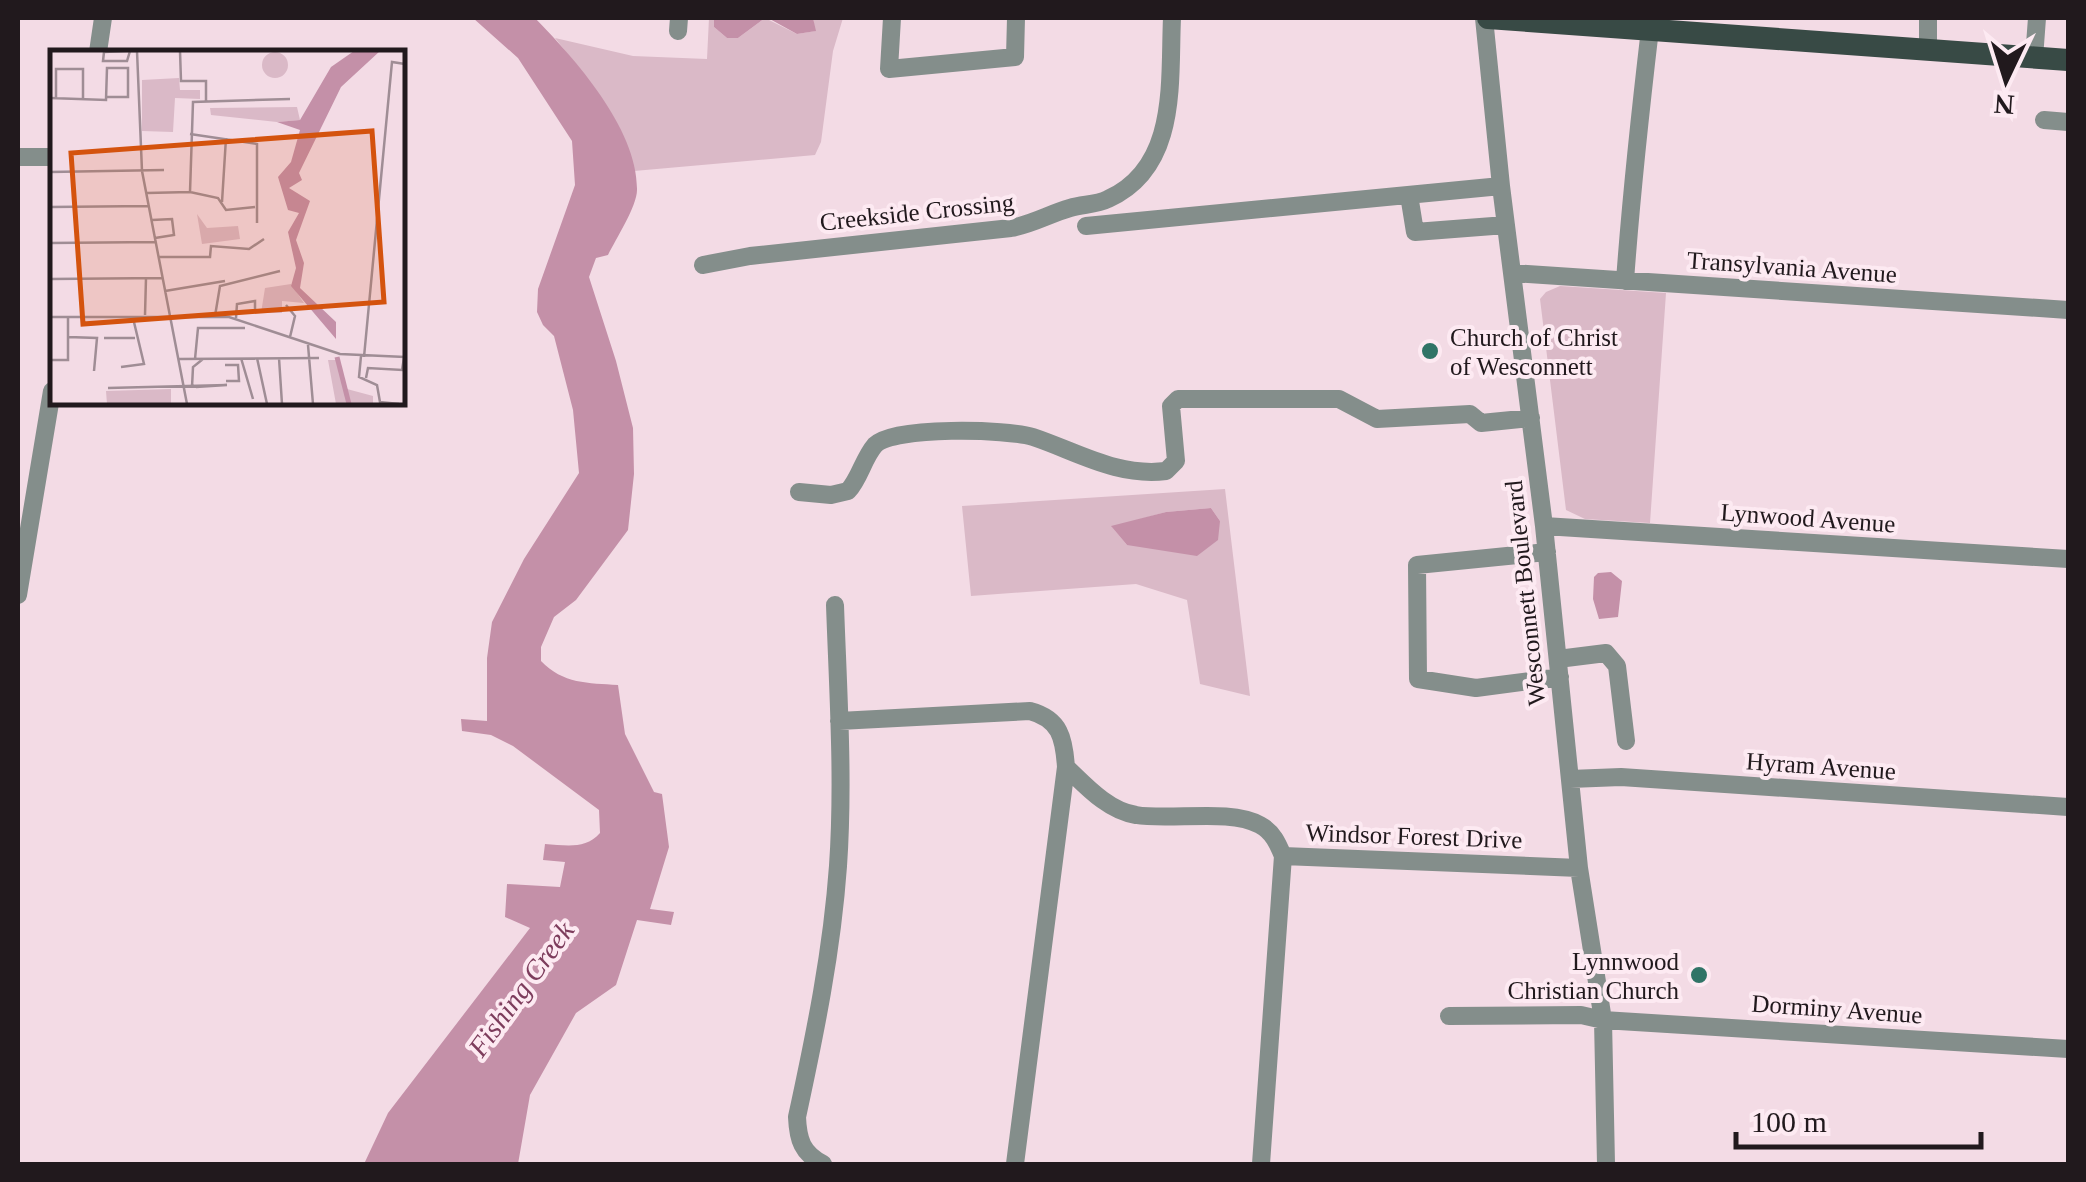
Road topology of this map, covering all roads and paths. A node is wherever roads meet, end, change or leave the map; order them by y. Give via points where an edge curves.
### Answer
1 (103, 18) edge
2 (892, 18) edge
3 (1016, 18) edge
4 (1172, 18) edge
5 (1486, 18) edge
6 (1928, 18) edge
7 (2037, 18) edge
8 (1543, 20) edge
9 (1655, 26) edge
10 (1735, 26) edge
11 (98, 50) edge
12 (1928, 50) junction
13 (2034, 58) junction
14 (2068, 60) edge
15 (2044, 120) dead end
16 (2068, 122) edge
17 (18, 157) edge
18 (50, 157) edge
19 (1501, 186) junction
20 (1409, 195) junction
21 (1506, 225) junction
22 (1086, 226) dead end
23 (703, 265) dead end
24 (1512, 274) junction
25 (1624, 281) junction
26 (2068, 310) edge
27 (50, 404) edge
28 (1531, 418) junction
29 (799, 492) dead end
30 (1544, 526) junction
31 (1547, 552) junction
32 (2068, 559) edge
33 (18, 595) edge
34 (835, 604) dead end
35 (1559, 668) junction
36 (839, 722) junction
37 (1626, 742) dead end
38 (1066, 767) junction
39 (1570, 779) junction
40 (2068, 807) edge
41 (1284, 856) junction
42 (1579, 868) junction
43 (1449, 1016) dead end
44 (1603, 1020) junction
45 (2068, 1049) edge
46 (824, 1164) edge
47 (1014, 1164) edge
48 (1261, 1164) edge
49 (1606, 1164) edge

1 - 11 street
2 - 3 street via 889,69 1015,57
4 - 23 street, Creekside Crossing via 1164,131 1138,177 1108,200 1011,228
5 - 8 main road
5 - 19 street, Wesconnett Boulevard
6 - 12 street
7 - 13 street
8 - 9 main road
9 - 10 main road
9 - 25 street via 1632,173
10 - 12 main road
12 - 13 main road
13 - 14 main road
15 - 16 street
17 - 18 street
19 - 20 street
19 - 21 street, Wesconnett Boulevard
20 - 21 street via 1416,232
20 - 22 street
21 - 24 street, Wesconnett Boulevard
24 - 25 street, Transylvania Avenue
24 - 28 street, Wesconnett Boulevard
25 - 26 street, Transylvania Avenue
27 - 33 street
28 - 29 street via 1377,419 1338,399 1178,399 1172,406 1176,461 1166,471 1118,469 1019,434 909,431 876,444 848,492
28 - 30 street, Wesconnett Boulevard
30 - 31 street, Wesconnett Boulevard
30 - 32 street, Lynwood Avenue
31 - 35 street, Wesconnett Boulevard
31 - 35 street via 1417,565 1418,679 1476,688
34 - 36 street
35 - 37 street via 1606,653 1617,666
35 - 39 street, Wesconnett Boulevard
36 - 38 street via 1030,710 1064,736
36 - 46 street via 838,865 821,1004 798,1117 803,1150
38 - 41 street, Windsor Forest Drive via 1132,815 1260,825
38 - 47 street
39 - 40 street, Hyram Avenue
39 - 42 street, Wesconnett Boulevard
41 - 42 street, Windsor Forest Drive
41 - 48 street
42 - 44 street, Wesconnett Boulevard
43 - 44 street, Dorminy Avenue
44 - 45 street, Dorminy Avenue
44 - 49 street, Wesconnett Boulevard

